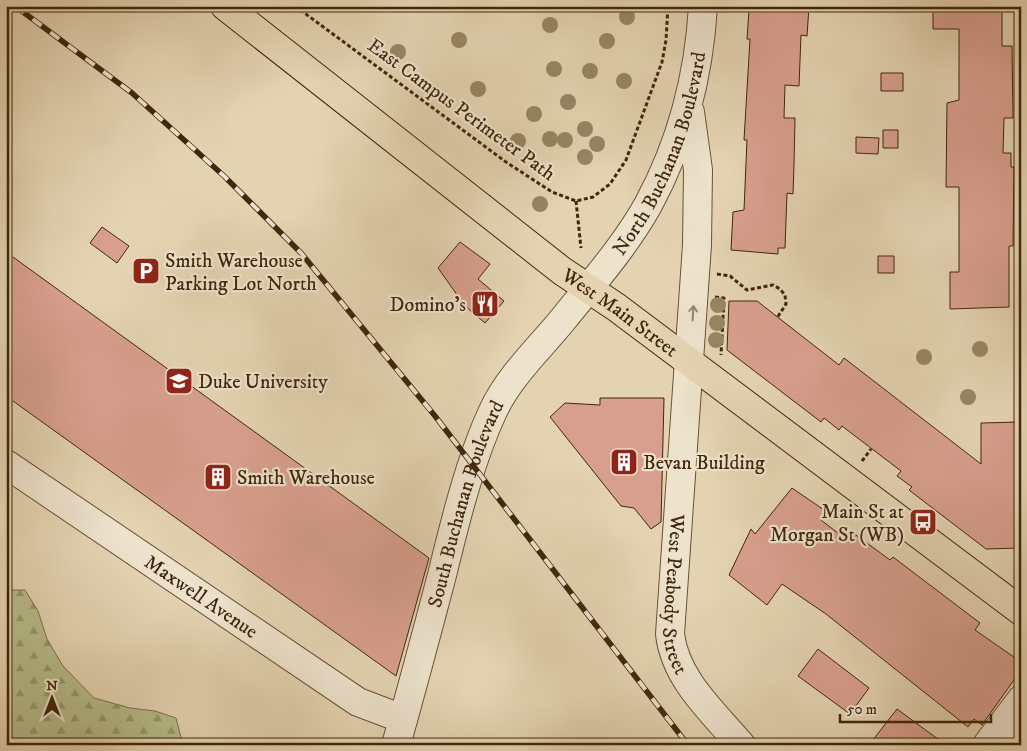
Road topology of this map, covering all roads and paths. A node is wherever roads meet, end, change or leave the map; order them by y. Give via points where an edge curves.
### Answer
1 (225, 6) edge
2 (295, 6) edge
3 (668, 6) edge
4 (703, 6) edge
5 (689, 106) junction
6 (576, 201) junction
7 (581, 248) dead end
8 (716, 274) dead end
9 (588, 289) junction
10 (715, 298) dead end
11 (777, 318) dead end
12 (721, 355) dead end
13 (689, 361) junction
14 (871, 449) dead end
15 (862, 461) dead end
16 (6, 464) edge
17 (1021, 611) edge
18 (1021, 700) edge
19 (400, 732) edge
20 (741, 745) edge
21 (987, 745) edge

1 - 9 main road, West Main Street via 480,208
2 - 6 path, East Campus Perimeter Path via 506,162 552,192
3 - 6 path via 662,62 626,160 610,184 593,197
4 - 5 street, North Buchanan Boulevard
5 - 9 street, North Buchanan Boulevard via 672,154 647,206
13 -> 5 street, West Peabody Street via 697,245 698,170
6 - 7 path
8 - 11 path via 730,276 747,290 773,285 780,289 786,304
9 - 13 main road, West Main Street
9 - 19 street, South Buchanan Boulevard via 500,397 487,424 457,518
10 - 12 path via 724,298
13 - 17 main road, West Main Street
13 - 20 street, West Peabody Street via 671,648 692,688
14 - 15 path
16 - 19 street, Maxwell Avenue
18 - 21 street

